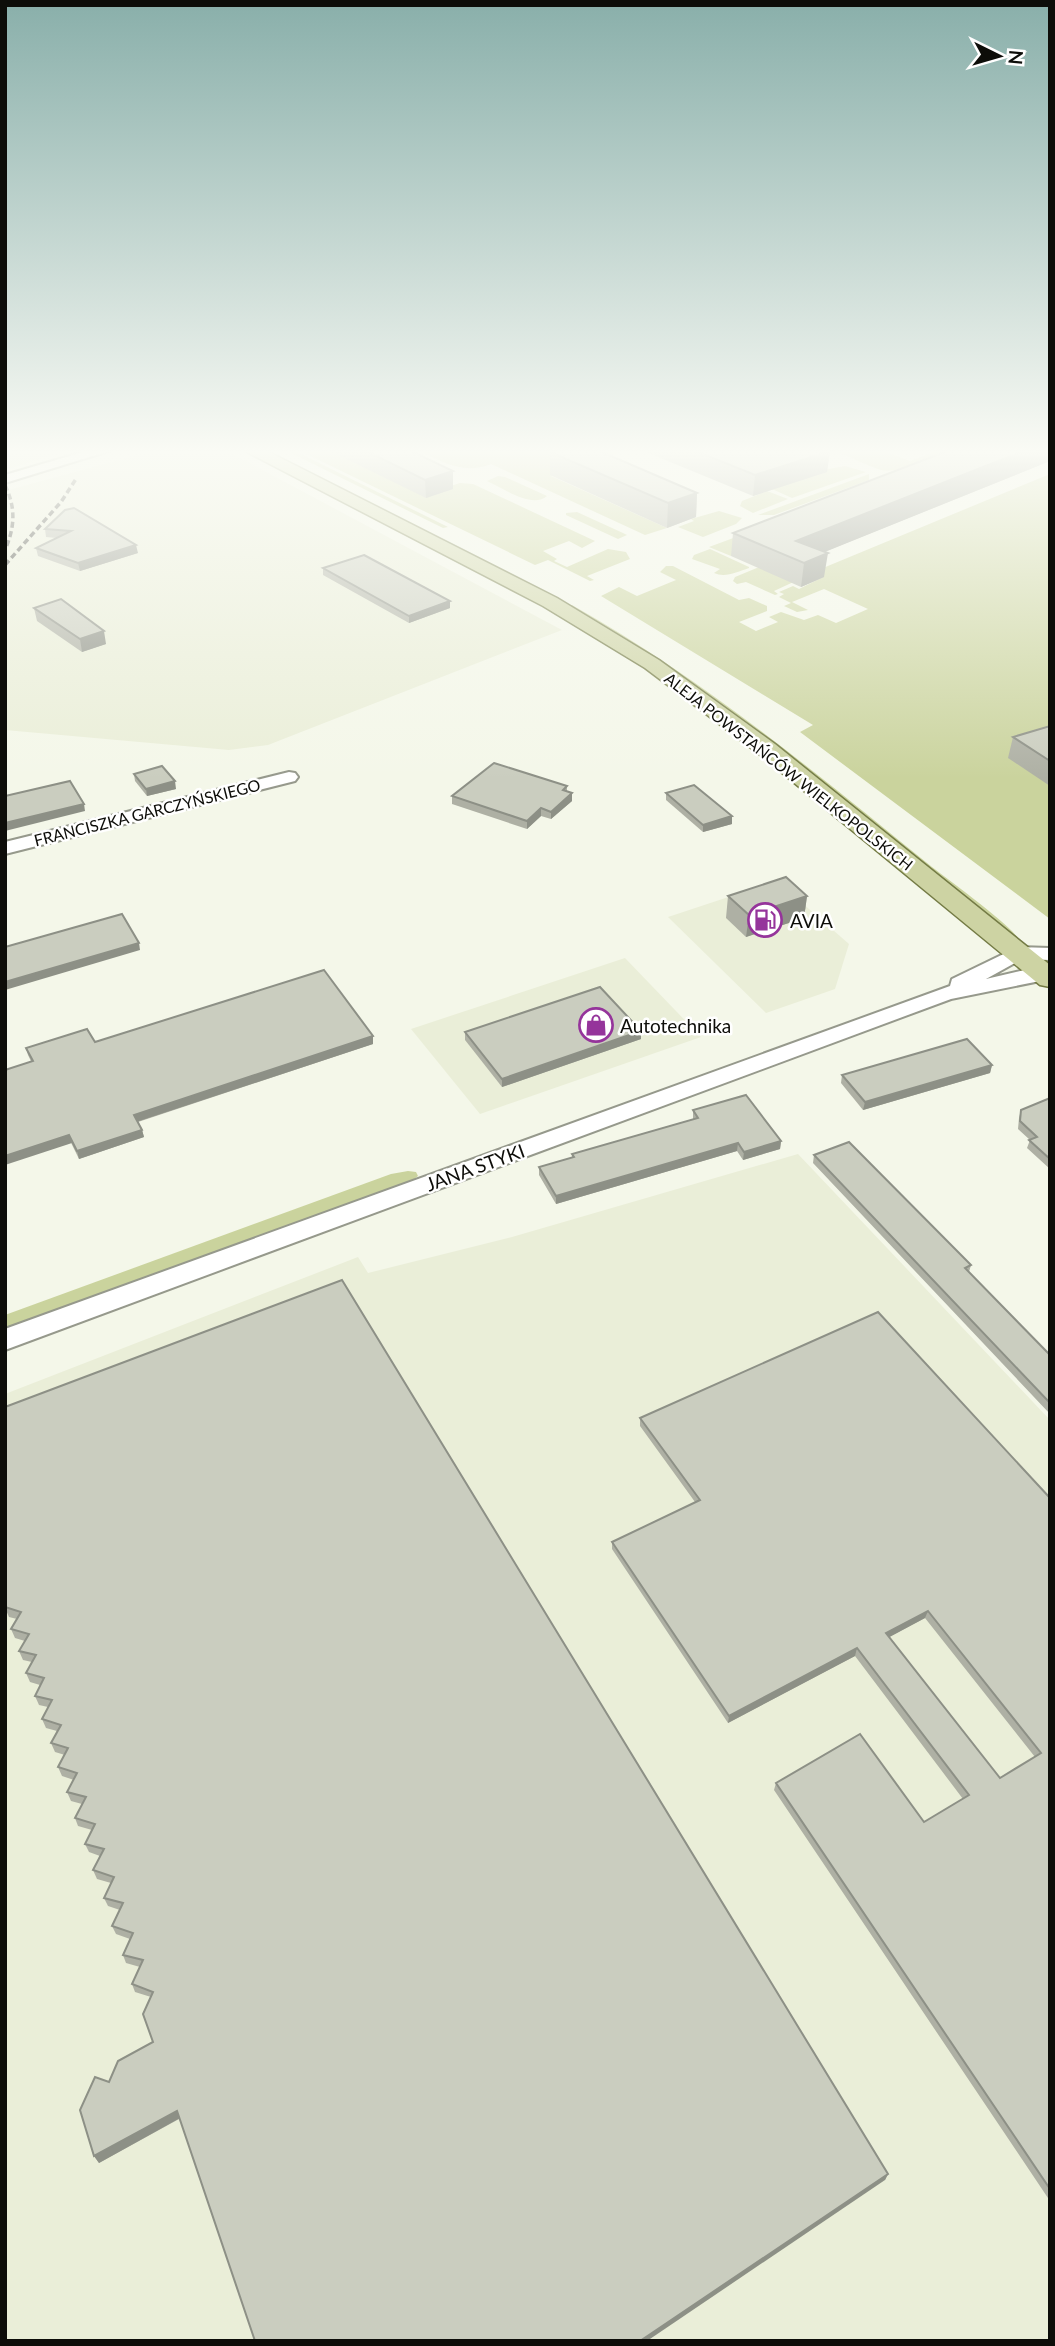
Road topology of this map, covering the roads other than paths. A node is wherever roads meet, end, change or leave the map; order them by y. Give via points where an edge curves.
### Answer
1 (466, 559) edge
2 (496, 559) edge
3 (289, 778) dead end
4 (5, 848) edge
5 (1000, 911) dead end
6 (1024, 944) junction
7 (1048, 965) edge
8 (946, 993) junction
9 (5, 1340) edge

1 - 6 main road, ALEJA POWSTAŃCÓW WIELKOPOLSKICH via 550,602 652,664
2 - 5 main road, ALEJA POWSTAŃCÓW WIELKOPOLSKICH via 654,647 775,732
3 - 4 street, FRANCISZKA GARCZYŃSKIEGO
6 - 7 main road, ALEJA POWSTAŃCÓW WIELKOPOLSKICH
6 - 8 street, JANA STYKI
7 - 8 street, JANA STYKI
8 - 9 street, JANA STYKI

